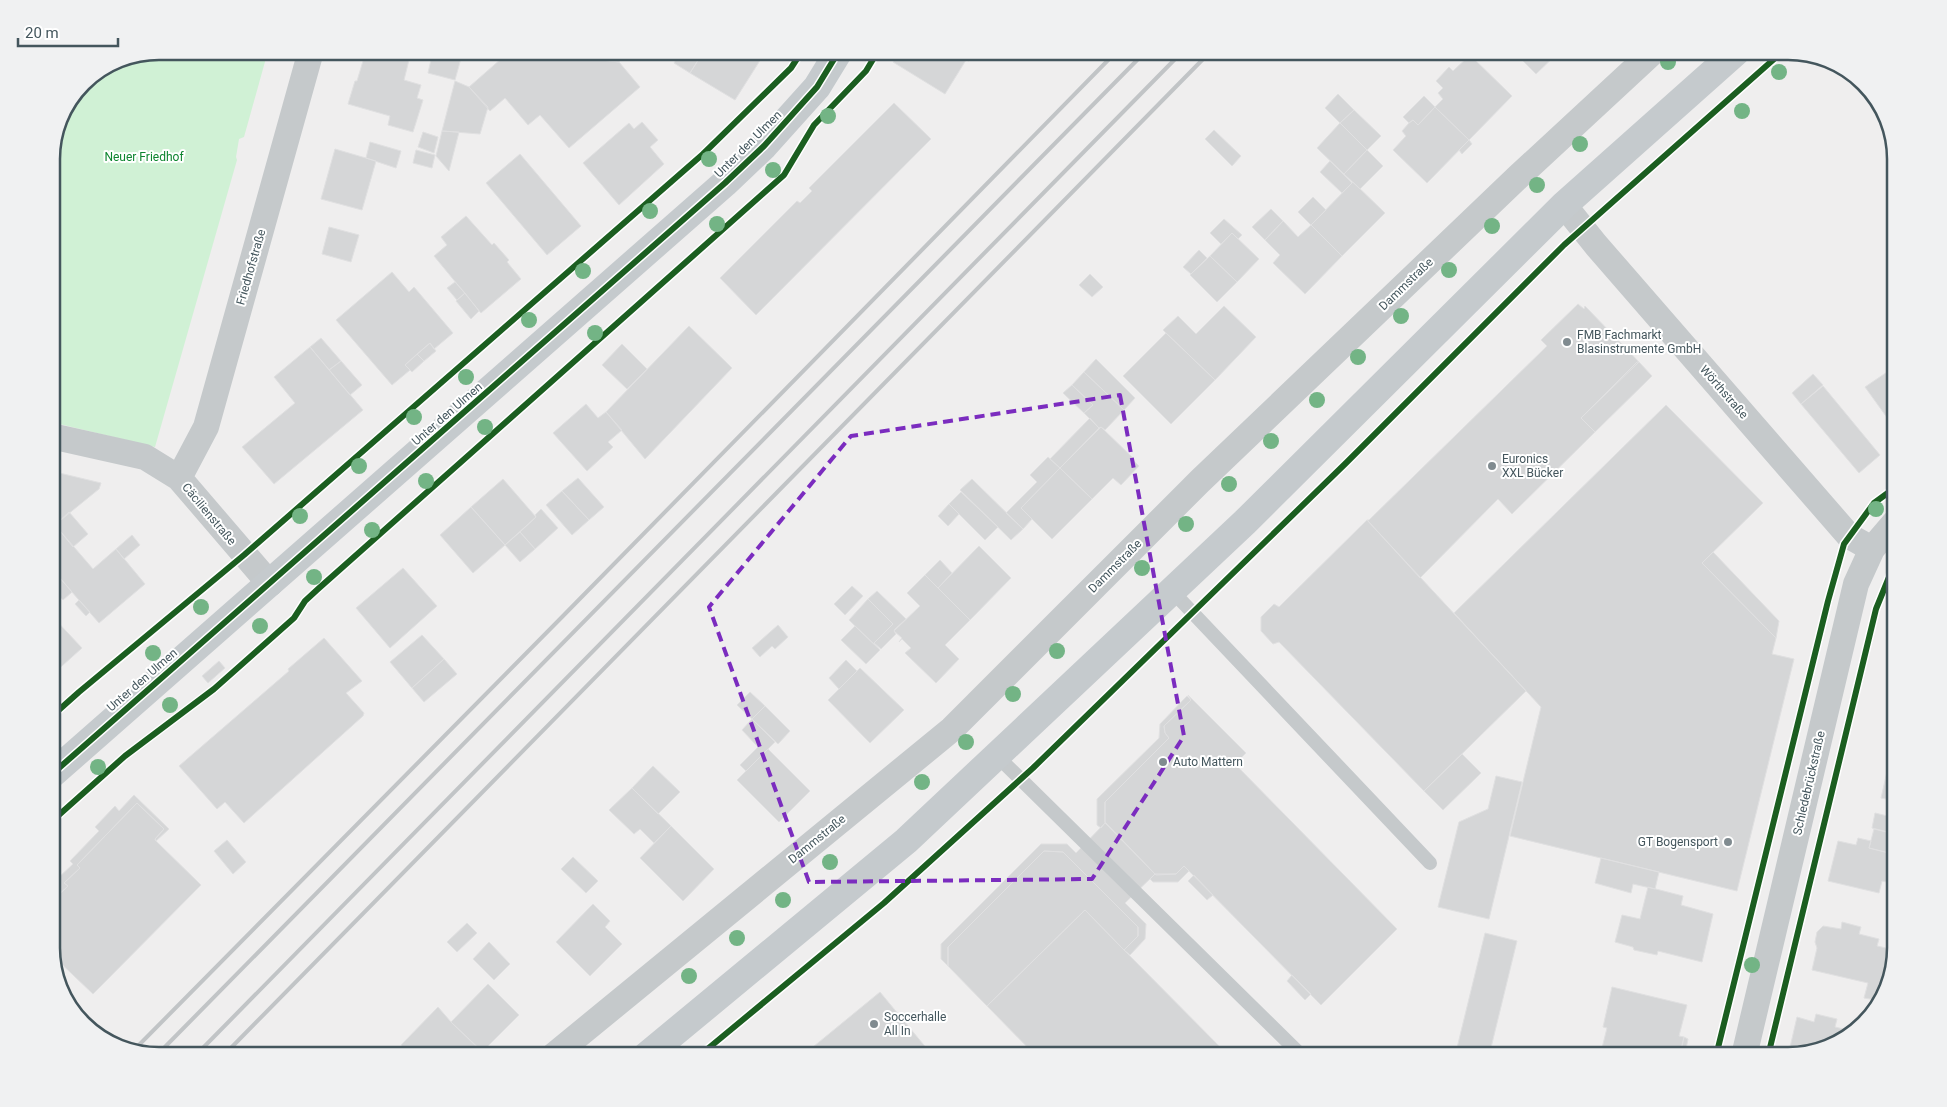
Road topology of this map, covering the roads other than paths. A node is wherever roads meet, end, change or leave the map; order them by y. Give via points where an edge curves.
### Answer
1 (308, 60) edge
2 (834, 60) edge
3 (1644, 60) edge
4 (1727, 60) edge
5 (1564, 205) junction
6 (60, 438) edge
7 (179, 478) junction
8 (1887, 531) edge
9 (1872, 548) junction
10 (270, 584) junction
11 (1172, 590) junction
12 (997, 756) junction
13 (60, 768) edge
14 (1430, 863) dead end
15 (564, 1047) edge
16 (657, 1047) edge
17 (1293, 1047) edge
18 (1746, 1047) edge

1 - 7 street, Friedhofstraße via 206,427
2 - 10 street, Unter den Ulmen via 817,87 764,146 725,183
3 - 15 street, Dammstraße via 1518,176 1200,481 952,729
4 - 5 street
5 - 9 street, Wörthstraße via 1849,536
5 - 11 street via 1252,516
6 - 7 street, Cäcilienstraße via 145,457
7 - 10 street, Cäcilienstraße
8 - 9 street, Schledebrückstraße
9 - 18 street, Schledebrückstraße via 1856,584
10 - 13 street, Unter den Ulmen
11 - 12 street
11 - 14 lane
12 - 16 street via 906,841
12 - 17 lane

